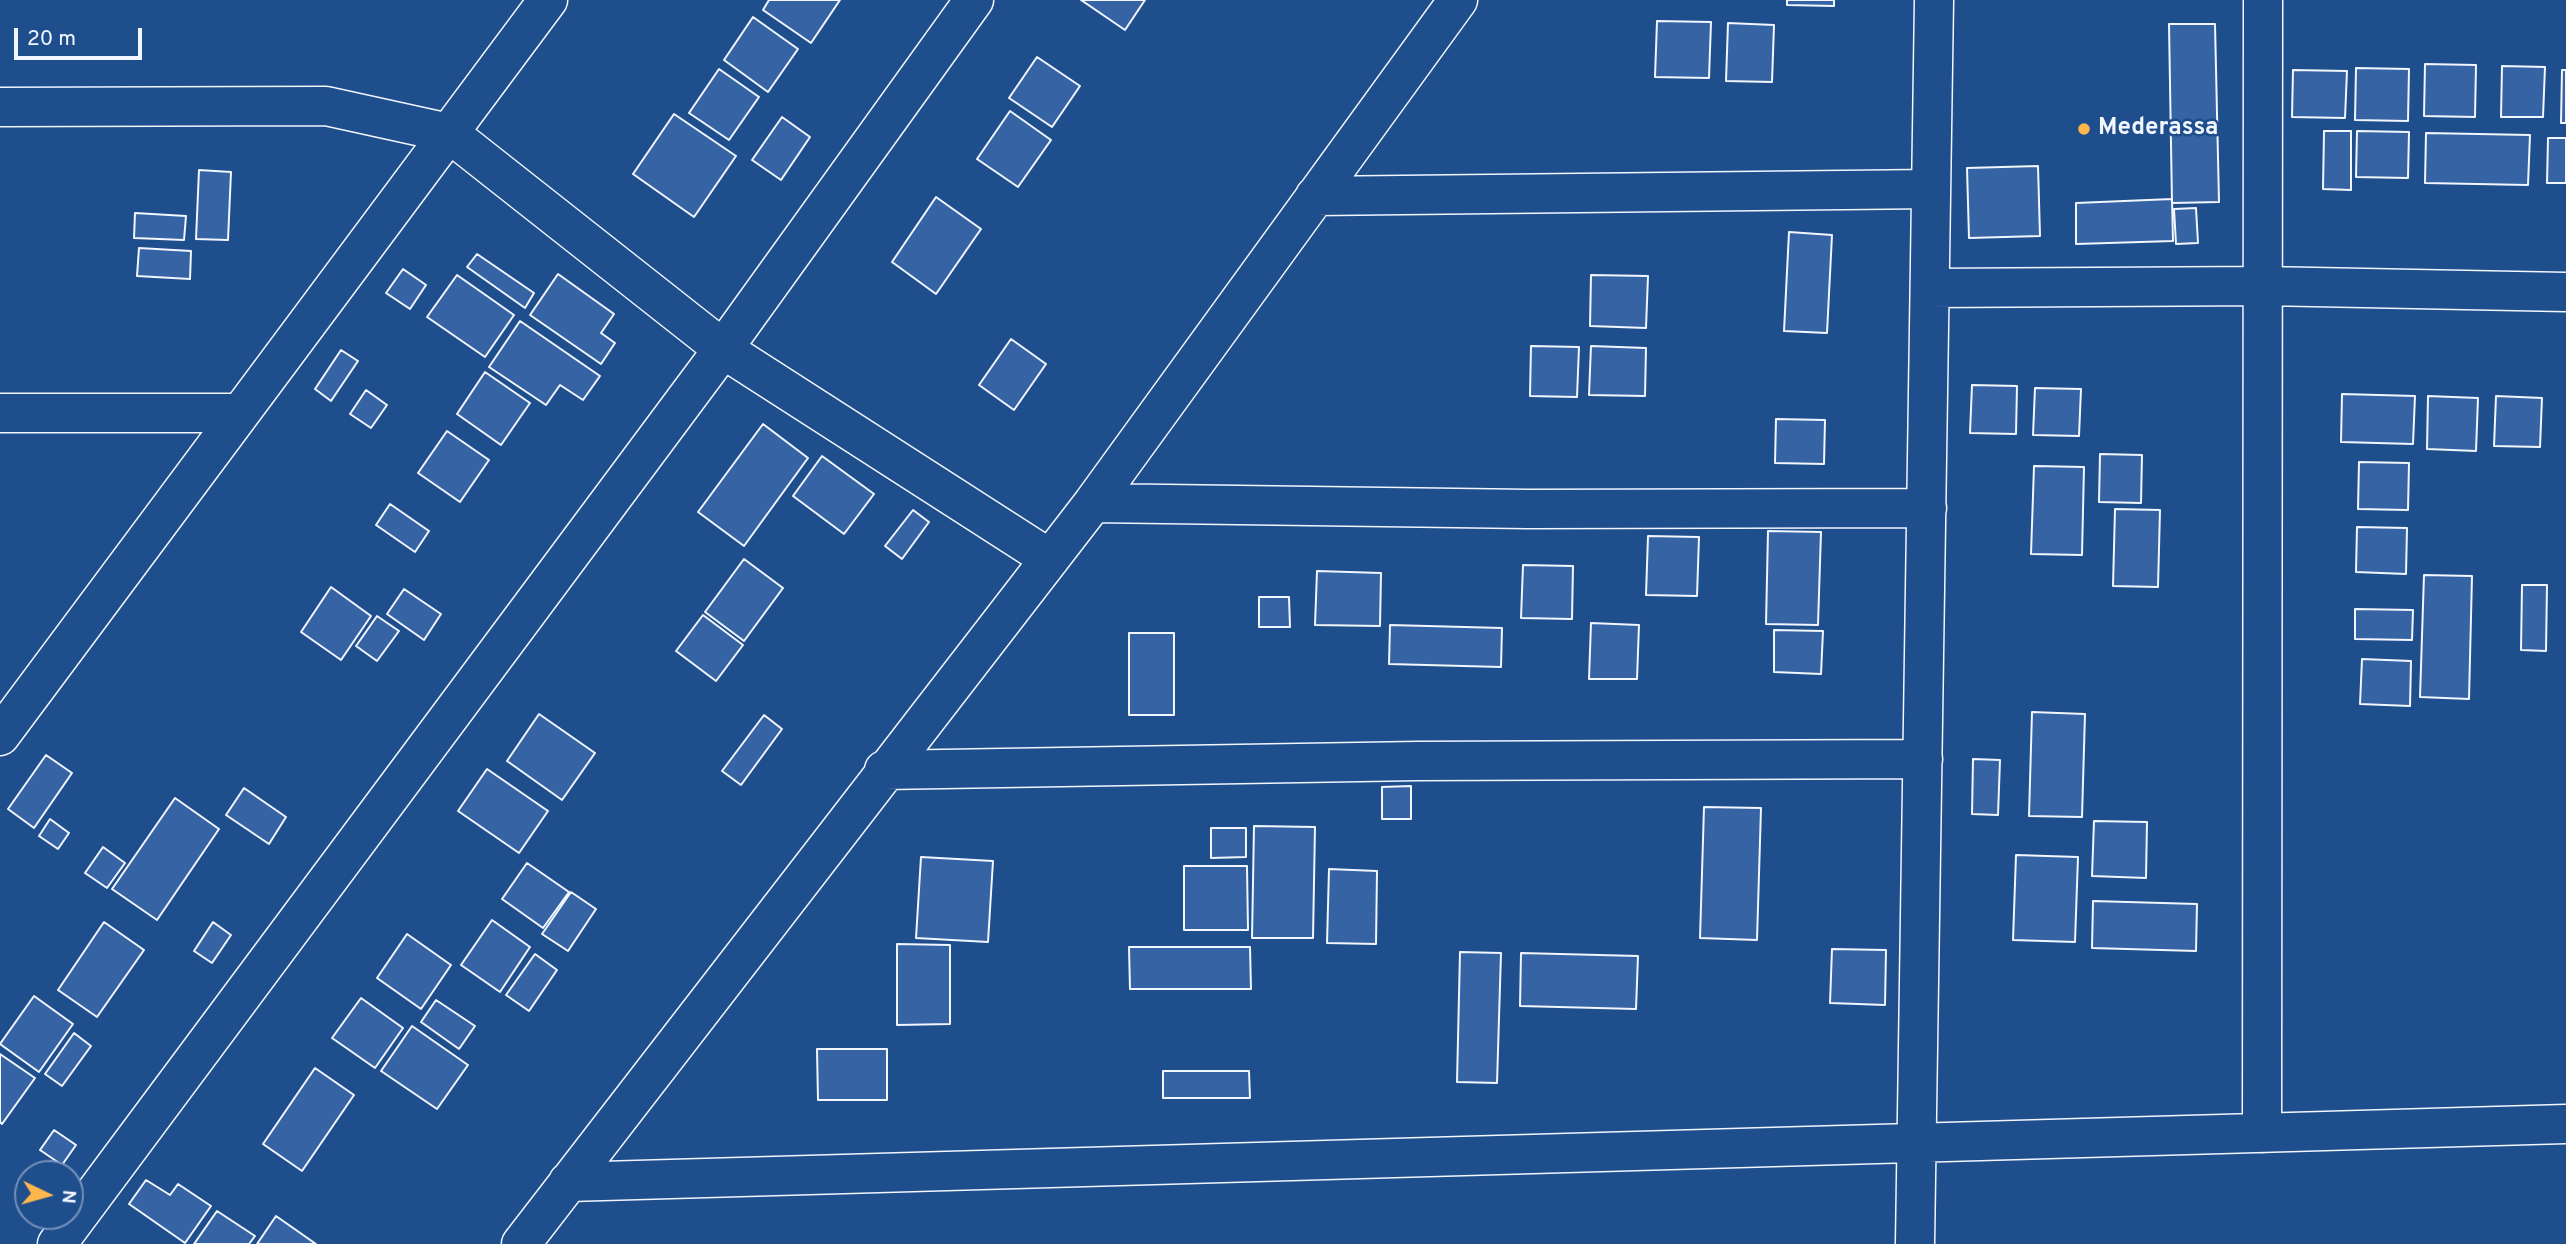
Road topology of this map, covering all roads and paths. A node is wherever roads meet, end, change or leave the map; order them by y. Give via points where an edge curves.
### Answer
1 (548, 0) edge
2 (974, 0) edge
3 (1458, 0) edge
4 (1934, 0) edge
5 (2263, 0) edge
6 (0, 107) edge
7 (449, 133) junction
8 (1931, 189) junction
9 (1315, 196) junction
10 (2263, 286) junction
11 (1930, 288) junction
12 (2566, 292) edge
13 (723, 349) junction
14 (0, 413) edge
15 (240, 414) junction
16 (1093, 503) junction
17 (1927, 508) junction
18 (1050, 559) junction
19 (0, 736) edge
20 (1923, 759) junction
21 (884, 770) junction
22 (2566, 1125) edge
23 (2262, 1133) junction
24 (1916, 1143) junction
25 (568, 1182) junction
26 (57, 1244) edge
27 (521, 1244) edge
28 (1915, 1244) edge

1 - 7 street
2 - 13 street
3 - 9 street
4 - 8 street
5 - 10 street
6 - 7 street via 326,106
7 - 13 street
7 - 15 street
8 - 9 street
8 - 11 street
9 - 16 street
10 - 11 street
10 - 12 street
10 - 23 street
11 - 17 street
13 - 18 street
13 - 26 street
14 - 15 street
15 - 19 street
16 - 17 street
16 - 18 street
17 - 20 street
18 - 21 street
20 - 21 street
20 - 24 street
21 - 25 street
22 - 23 street
23 - 24 street
24 - 25 street
24 - 28 street
25 - 27 street

